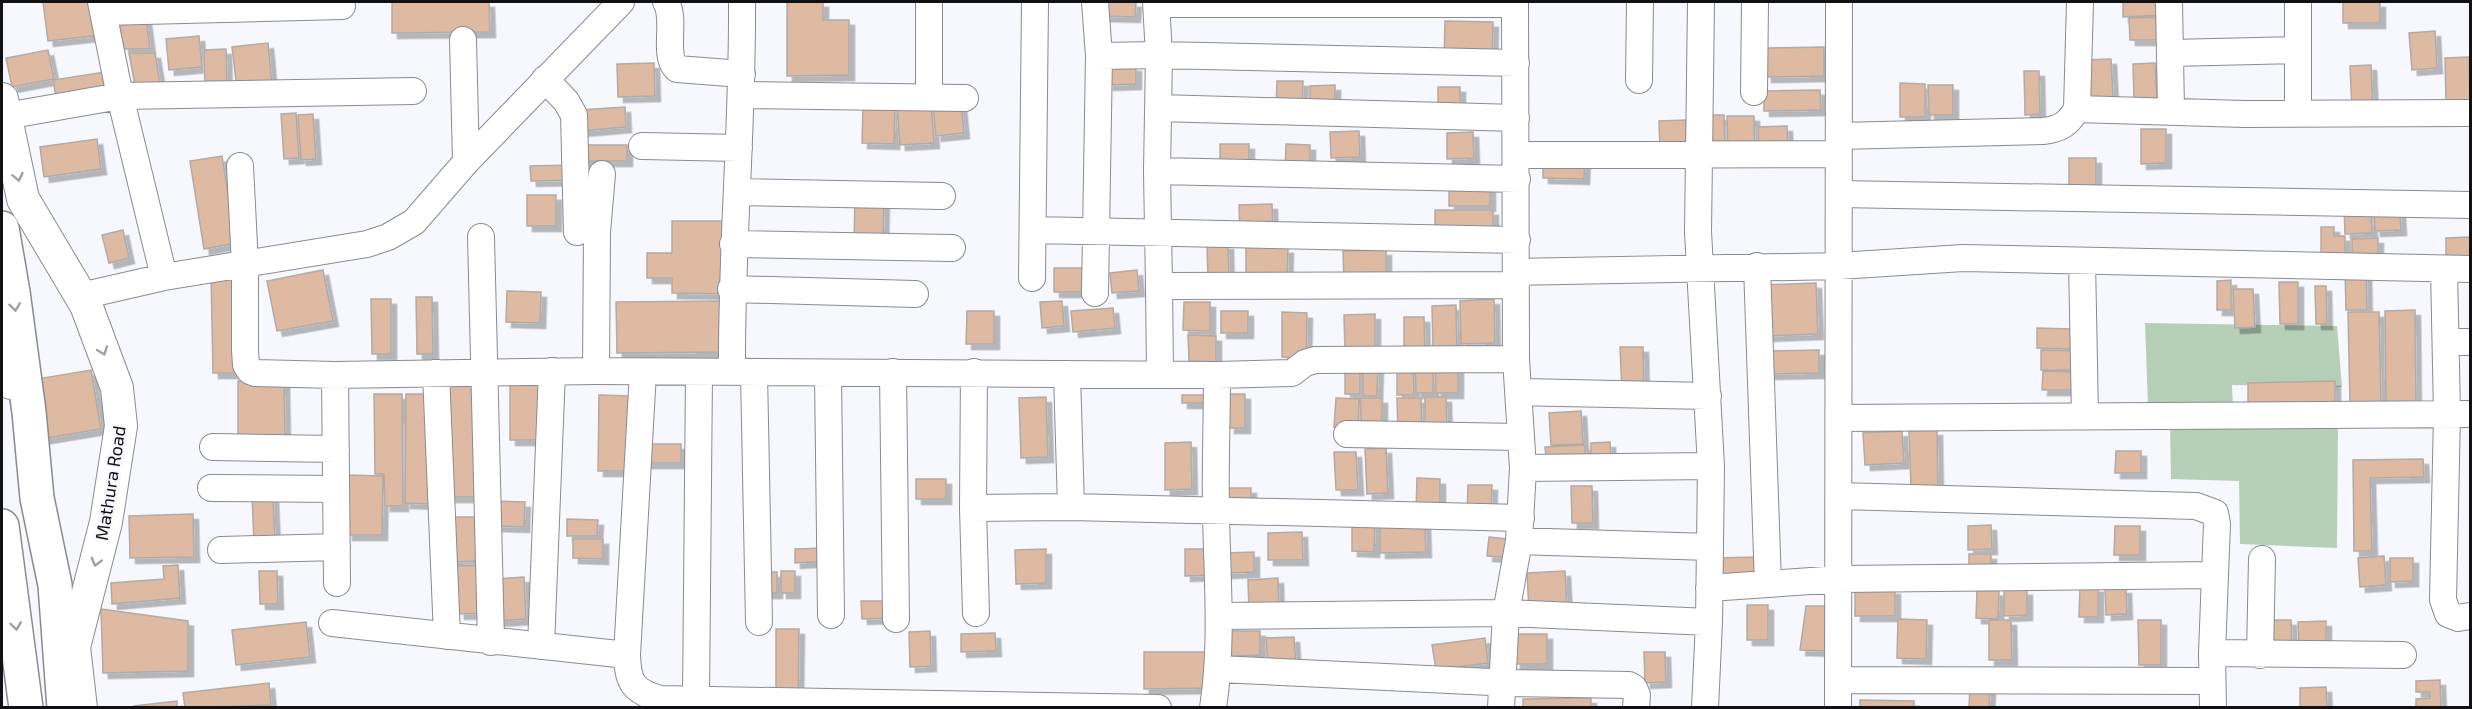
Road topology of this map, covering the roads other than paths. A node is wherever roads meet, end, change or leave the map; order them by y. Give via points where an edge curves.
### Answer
1 (621, 2) edge
2 (666, 2) edge
3 (742, 2) edge
4 (929, 2) edge
5 (1035, 2) edge
6 (1095, 2) edge
7 (1640, 2) edge
8 (1701, 2) edge
9 (1755, 2) edge
10 (1839, 2) edge
11 (2080, 2) edge
12 (2169, 2) edge
13 (2298, 2) edge
14 (1156, 3) edge
15 (1515, 3) edge
16 (342, 6) dead end
17 (102, 7) edge
18 (463, 40) dead end
19 (2296, 50) junction
20 (2171, 53) junction
21 (1159, 55) junction
22 (1099, 56) junction
23 (1516, 63) junction
24 (545, 79) junction
25 (1639, 80) dead end
26 (742, 85) junction
27 (412, 91) dead end
28 (1754, 92) dead end
29 (120, 96) junction
30 (929, 97) junction
31 (965, 98) dead end
32 (4, 108) edge
33 (1159, 108) junction
34 (2077, 109) junction
35 (2171, 110) junction
36 (2298, 113) junction
37 (2470, 113) edge
38 (1516, 118) junction
39 (1838, 145) junction
40 (642, 146) dead end
41 (739, 148) junction
42 (1698, 154) junction
43 (466, 162) junction
44 (240, 166) dead end
45 (1517, 167) junction
46 (1157, 171) junction
47 (602, 174) dead end
48 (736, 192) junction
49 (1839, 194) junction
50 (942, 196) dead end
51 (2470, 205) edge
52 (2, 228) edge
53 (1033, 230) junction
54 (1095, 230) junction
55 (577, 232) dead end
56 (1158, 233) junction
57 (482, 237) dead end
58 (1517, 240) junction
59 (733, 244) junction
60 (952, 248) dead end
61 (2082, 261) junction
62 (245, 265) junction
63 (1757, 266) junction
64 (1839, 266) junction
65 (1699, 269) junction
66 (2444, 269) junction
67 (2470, 269) edge
68 (165, 277) junction
69 (1032, 278) dead end
70 (1516, 278) junction
71 (1159, 286) junction
72 (731, 288) junction
73 (1095, 293) dead end
74 (915, 294) dead end
75 (81, 296) junction
76 (2, 336) edge
77 (2458, 342) edge
78 (1516, 358) junction
79 (552, 371) junction
80 (596, 371) junction
81 (485, 372) junction
82 (643, 372) junction
83 (699, 372) junction
84 (893, 372) junction
85 (974, 372) junction
86 (436, 373) junction
87 (743, 373) junction
88 (828, 374) junction
89 (1067, 374) junction
90 (1160, 374) junction
91 (334, 375) junction
92 (1217, 375) junction
93 (1518, 392) junction
94 (1708, 396) junction
95 (2459, 414) edge
96 (2085, 416) junction
97 (1839, 418) junction
98 (1347, 434) dead end
99 (1521, 437) junction
100 (213, 447) dead end
101 (336, 449) junction
102 (1711, 466) junction
103 (1523, 468) junction
104 (211, 488) dead end
105 (336, 489) junction
106 (1840, 496) junction
107 (38, 498) junction
108 (1071, 507) junction
109 (973, 508) junction
110 (1216, 511) junction
111 (2, 526) edge
112 (1520, 529) junction
113 (337, 547) junction
114 (1710, 547) junction
115 (221, 550) dead end
116 (2262, 559) dead end
117 (2214, 575) junction
118 (1840, 579) junction
119 (337, 584) dead end
120 (1768, 584) junction
121 (1710, 588) junction
122 (976, 613) dead end
123 (1506, 613) junction
124 (831, 615) dead end
125 (1219, 616) junction
126 (2470, 616) edge
127 (896, 619) dead end
128 (759, 621) dead end
129 (1709, 622) junction
130 (332, 623) dead end
131 (447, 636) junction
132 (491, 642) junction
133 (542, 646) junction
134 (2211, 653) junction
135 (2260, 654) junction
136 (627, 655) junction
137 (2403, 655) dead end
138 (1219, 669) junction
139 (1838, 680) junction
140 (2211, 681) junction
141 (1502, 682) junction
142 (696, 700) junction
143 (26, 708) edge
144 (64, 708) edge
145 (81, 708) edge
146 (1158, 708) edge
147 (1213, 708) edge
148 (1501, 708) edge
149 (1636, 708) edge
150 (1705, 708) edge
151 (1838, 708) edge
152 (2213, 708) edge

1 - 24 street
2 - 26 street via 670,12 671,59 677,69
3 - 26 street
4 - 30 street
5 - 53 street
6 - 22 street
7 - 25 street
8 - 42 street
9 - 28 street
10 - 39 street
11 - 34 street
12 - 20 street
13 - 19 street
14 - 15 street
14 - 21 street
15 - 23 street
16 - 17 street
17 - 29 street
18 - 43 street
19 - 20 street
19 - 36 street
20 - 35 street
21 - 22 street
21 - 23 street
21 - 33 street
22 - 54 street
23 - 38 street
24 - 43 street
24 - 55 street via 566,100 574,115
26 - 30 street
26 - 41 street
27 - 29 street
29 - 32 street
29 - 68 street
30 - 31 street
32 -> 75 main road, Mathura Road via 23,199
33 - 38 street
33 - 46 street
34 - 35 street
34 - 39 street via 2069,123 2051,130
35 - 36 street
36 - 37 street
38 - 45 street
39 - 42 street
39 - 49 street
40 - 41 street
41 - 48 street
42 - 45 street
42 - 65 street
43 - 62 street via 414,222 388,237
44 - 62 street
45 - 46 street
45 - 58 street
46 - 56 street
47 - 80 street via 597,232
48 - 50 street
48 - 59 street
49 - 51 street
49 - 64 street
52 -> 107 highway
53 - 54 street
53 - 69 street
54 - 56 street
54 - 73 street
56 - 58 street
56 - 71 street
57 - 81 street
58 - 70 street
59 - 60 street
59 - 72 street
61 - 64 street via 1963,258
61 - 66 street
61 - 96 street
62 - 68 street
62 - 91 street via 245,350 250,371
63 - 64 street
63 - 65 street
63 - 120 street
64 - 97 street
65 - 70 street
65 - 94 street
66 - 67 street
66 - 77 street
68 - 75 street
70 - 71 street
70 - 78 street
71 - 90 street
72 - 74 street
72 - 87 street
75 -> 145 main road, Mathura Road via 117,388 121,426 106,522 74,647
76 - 107 street via 18,430
77 - 95 street
78 - 92 street via 1315,360 1292,373
78 - 93 street
79 - 80 street
79 - 81 street
79 - 133 street
80 - 82 street
81 - 86 street
81 - 132 street
82 - 83 street
82 - 136 street
83 - 87 street
83 - 142 street
84 - 85 street
84 - 88 street
84 - 127 street
85 - 89 street
85 - 109 street
86 - 91 street
86 - 131 street
87 - 88 street
87 - 128 street
88 - 124 street
89 - 90 street
89 - 108 street
90 - 92 street
91 - 101 street
92 - 110 street
93 - 94 street
93 - 99 street
94 - 102 street
95 - 96 street
95 - 126 street via 2444,608 2452,616
96 - 97 street
97 - 106 street
98 - 99 street
99 - 103 street
100 - 101 street
101 - 105 street
102 - 103 street
102 - 114 street
103 - 112 street
104 - 105 street
105 - 113 street
106 - 117 street via 2196,506 2215,513
106 - 118 street
107 - 144 highway via 55,585
108 - 109 street
108 - 110 street
109 - 122 street
110 - 112 street
110 - 125 street
111 -> 143 highway
112 - 114 street
112 - 123 street
113 - 115 street
113 - 119 street
114 - 121 street
116 - 135 street
117 - 118 street
117 - 134 street
118 - 120 street
118 - 139 street
120 - 121 street
121 - 129 street
123 - 125 street
123 - 129 street
123 - 141 street
125 - 138 street
129 - 150 street
130 - 131 street
131 - 132 street
132 - 133 street
133 - 136 street
134 - 135 street
134 - 140 street
135 - 137 street
136 - 142 street via 630,680 645,695
138 - 141 street
138 - 147 street
139 - 140 street
139 - 151 street
140 - 152 street
141 - 148 street
141 - 149 street via 1629,685 1637,695
142 - 146 street

